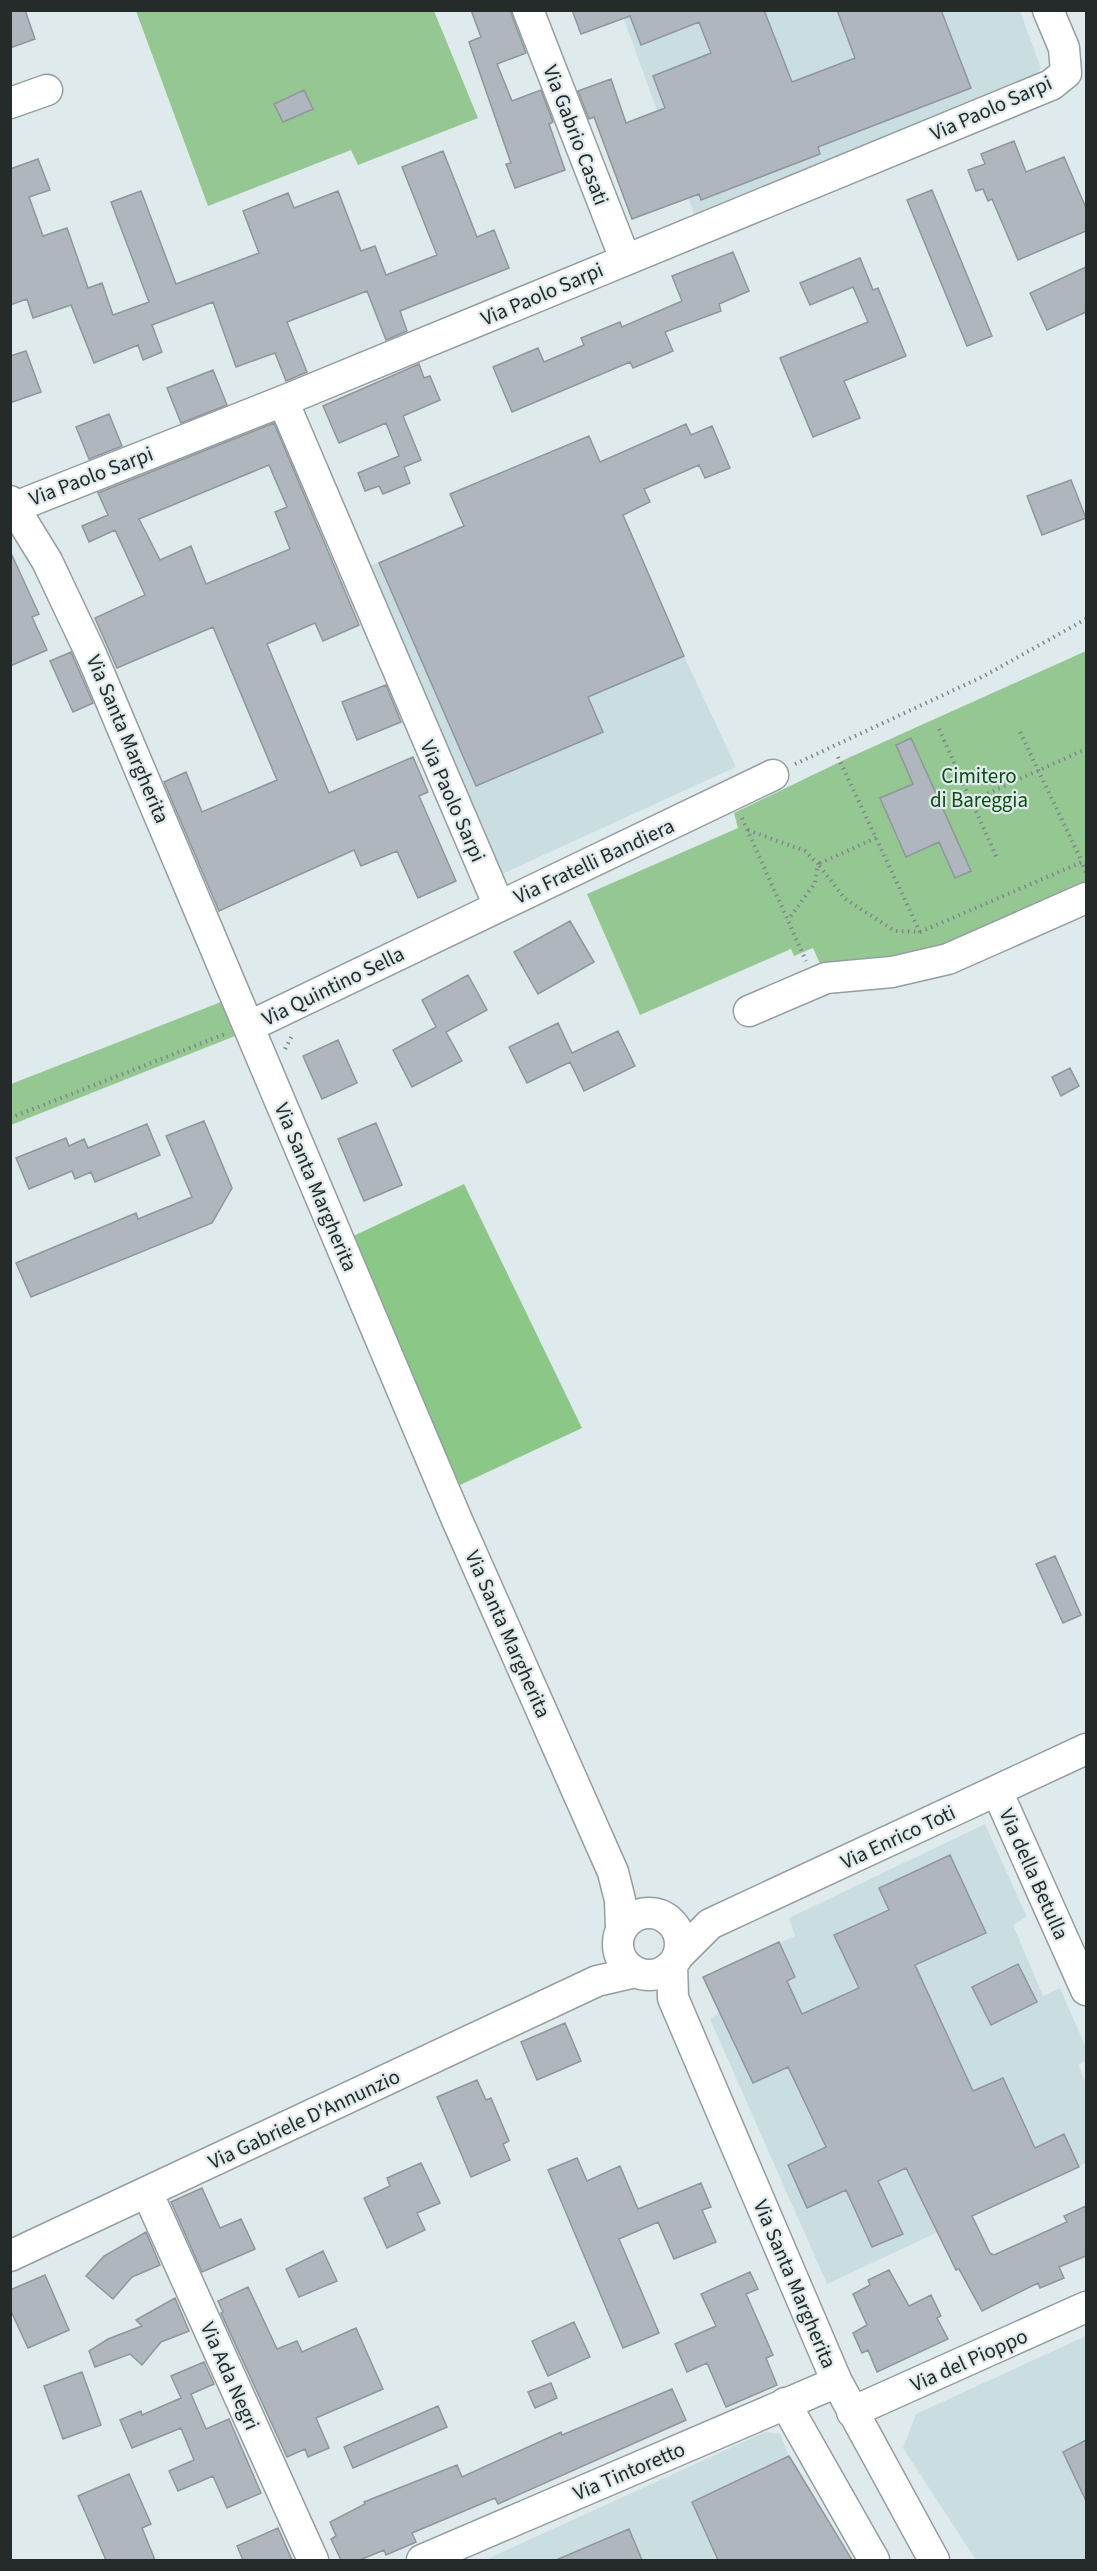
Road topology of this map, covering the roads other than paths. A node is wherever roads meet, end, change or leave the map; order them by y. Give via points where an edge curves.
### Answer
1 (528, 10) edge
2 (1048, 10) edge
3 (47, 90) dead end
4 (10, 103) edge
5 (625, 259) junction
6 (283, 401) junction
7 (12, 505) edge
8 (773, 775) road end
9 (1086, 898) edge
10 (499, 906) junction
11 (416, 946) joint
12 (749, 1011) dead end
13 (238, 1030) junction
14 (1086, 1749) edge
15 (997, 1791) junction
16 (646, 1920) junction
17 (710, 1924) junction
18 (652, 1965) junction
19 (1086, 1990) edge
20 (147, 2192) junction
21 (10, 2256) edge
22 (1086, 2307) edge
23 (837, 2382) junction
24 (785, 2403) junction
25 (852, 2412) junction
26 (433, 2558) edge
27 (313, 2560) edge
28 (874, 2560) edge
29 (934, 2560) edge

1 - 5 street, Via Gabrio Casati
2 - 5 street, Via Paolo Sarpi via 1064,48 1066,73 1051,85
3 - 4 street
5 - 6 street, Via Paolo Sarpi
6 - 7 street, Via Paolo Sarpi
6 - 10 street, Via Paolo Sarpi
7 - 13 street, Via Santa Margherita via 47,561 92,654
8 - 10 street, Via Fratelli Bandiera
9 - 12 street via 948,959 892,972 826,978
10 - 11 street, Via Fratelli Bandiera
11 - 13 street, Via Quintino Sella
13 - 16 street, Via Santa Margherita via 613,1872 622,1912
14 - 15 street, Via Enrico Toti
15 - 17 street, Via Enrico Toti
15 - 19 street, Via della Betulla
16 - 17 street, Via Enrico Toti
16 - 18 street via 618,1938
16 - 18 street via 680,1938
17 - 18 street, Via Enrico Toti
18 - 20 street, Via Gabriele D'Annunzio via 597,1981
18 - 23 street, Via Santa Margherita via 656,1979 673,1998
20 - 21 street, Via Gabriele D'Annunzio
20 - 27 street, Via Ada Negri
22 - 25 street, Via del Pioppo
23 - 24 street, Via Tintoretto
23 - 25 street, Via Santa Margherita
24 - 26 street, Via Tintoretto
24 - 28 street
25 - 29 street, Via Santa Margherita

